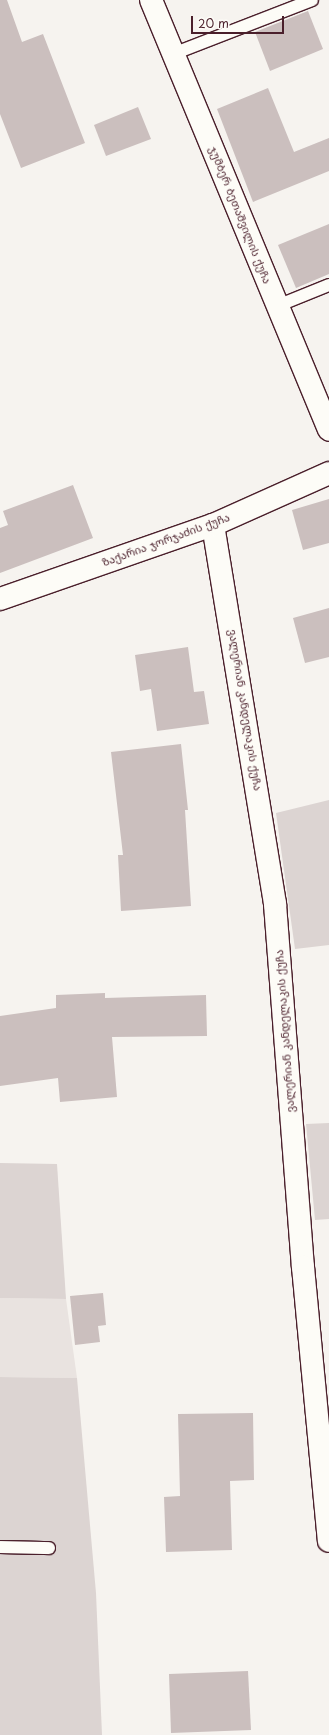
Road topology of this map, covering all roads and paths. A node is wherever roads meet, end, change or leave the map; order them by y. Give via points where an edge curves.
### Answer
1 (151, 0) edge
2 (312, 0) edge
3 (173, 54) junction
4 (329, 285) edge
5 (277, 306) junction
6 (329, 430) edge
7 (329, 473) edge
8 (213, 525) junction
9 (0, 599) edge
10 (329, 1541) edge
11 (0, 1547) edge
12 (49, 1548) dead end

1 - 3 street, ჯუმბერ ბეთაშვილის ქუჩა
2 - 3 lane
3 - 5 street, ჯუმბერ ბეთაშვილის ქუჩა
4 - 5 lane
5 - 6 street, ჯუმბერ ბეთაშვილის ქუჩა
7 - 8 street, ზაქარია ჯორჯაძის ქუჩა
8 - 9 street, ზაქარია ჯორჯაძის ქუჩა
8 - 10 street, ვალერიან კანდელაკის ქუჩა via 275,904 303,1266
11 - 12 lane

